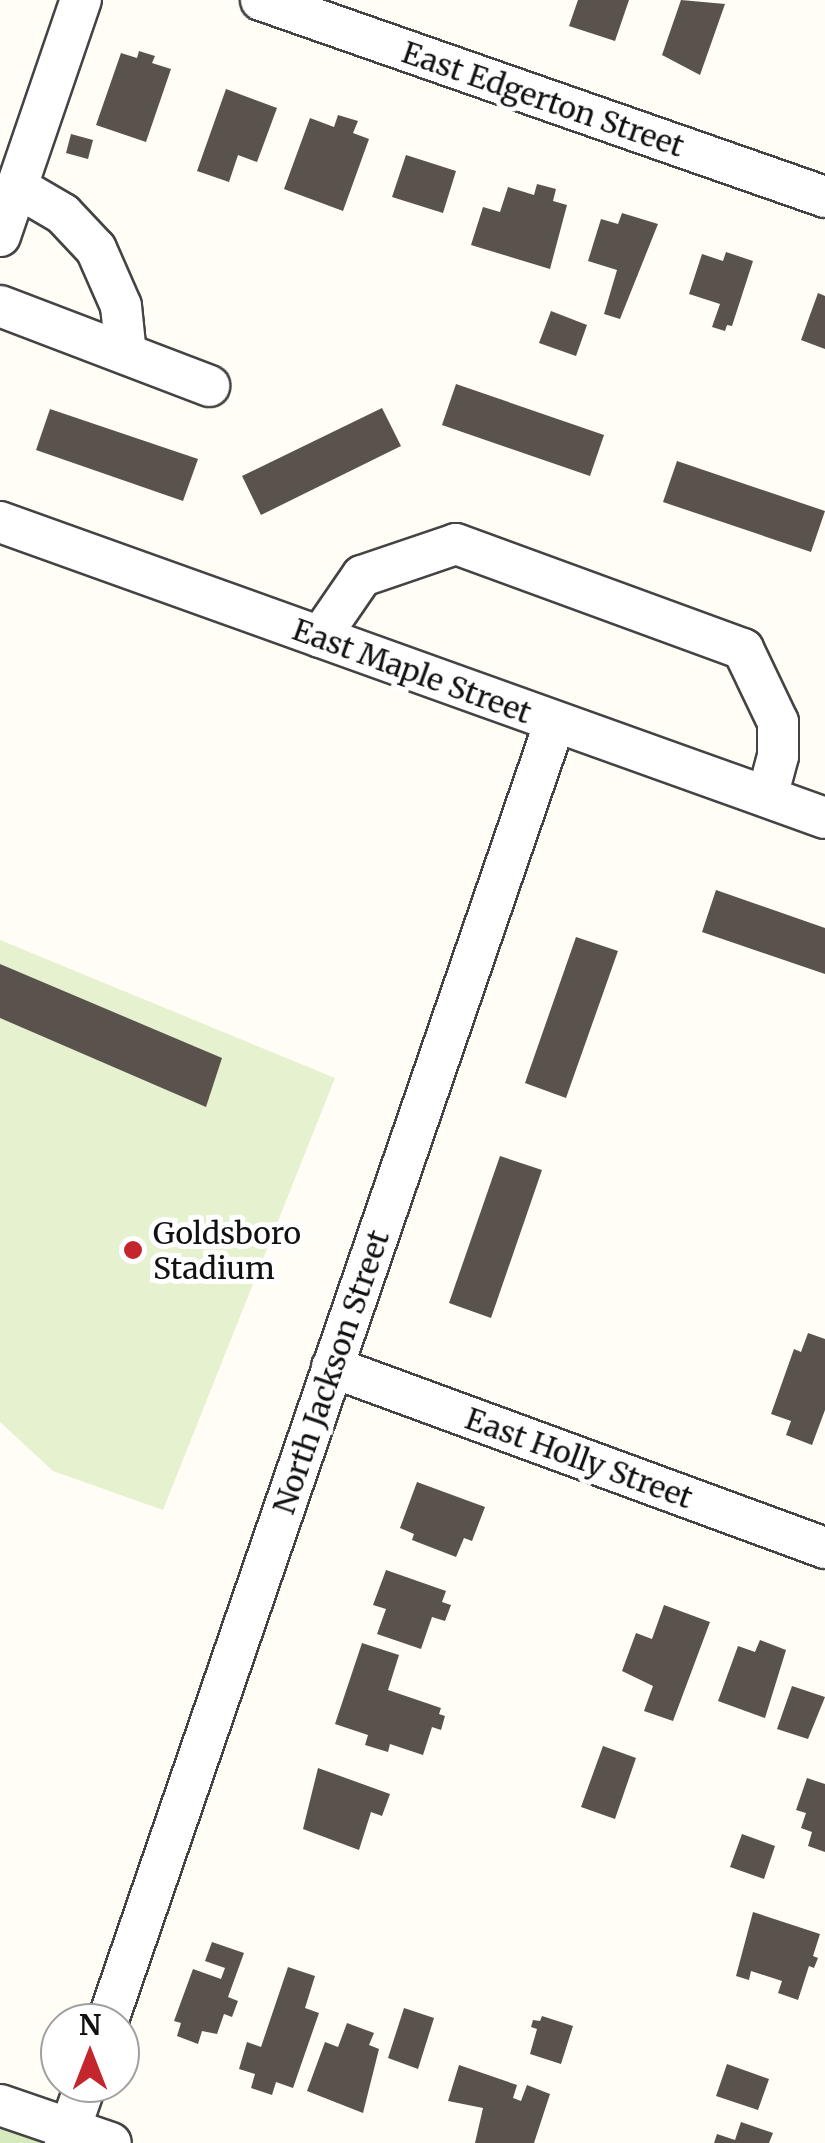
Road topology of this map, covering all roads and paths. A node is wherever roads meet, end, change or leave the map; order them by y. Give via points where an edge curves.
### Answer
1 (80, 0) edge
2 (261, 0) edge
3 (17, 187) junction
4 (825, 197) edge
5 (0, 236) edge
6 (0, 306) edge
7 (126, 354) junction
8 (209, 386) dead end
9 (0, 522) edge
10 (320, 637) junction
11 (554, 722) junction
12 (767, 797) junction
13 (825, 818) edge
14 (332, 1367) junction
15 (825, 1548) edge
16 (114, 2003) edge
17 (79, 2103) edge
18 (0, 2105) edge
19 (67, 2136) edge
20 (111, 2143) edge

1 - 3 street
2 - 4 street, East Edgerton Street
3 - 5 street
3 - 7 street via 63,214 96,249 121,306
6 - 7 street
7 - 8 street
9 - 10 street, East Maple Street
10 - 11 street, East Maple Street
10 - 12 street via 362,576 456,544 743,649 778,722
11 - 12 street, East Maple Street
11 - 14 street, North Jackson Street
12 - 13 street, East Maple Street
14 - 15 street, East Holly Street
14 - 16 street, North Jackson Street
17 - 19 street
18 - 19 street
19 - 20 street

